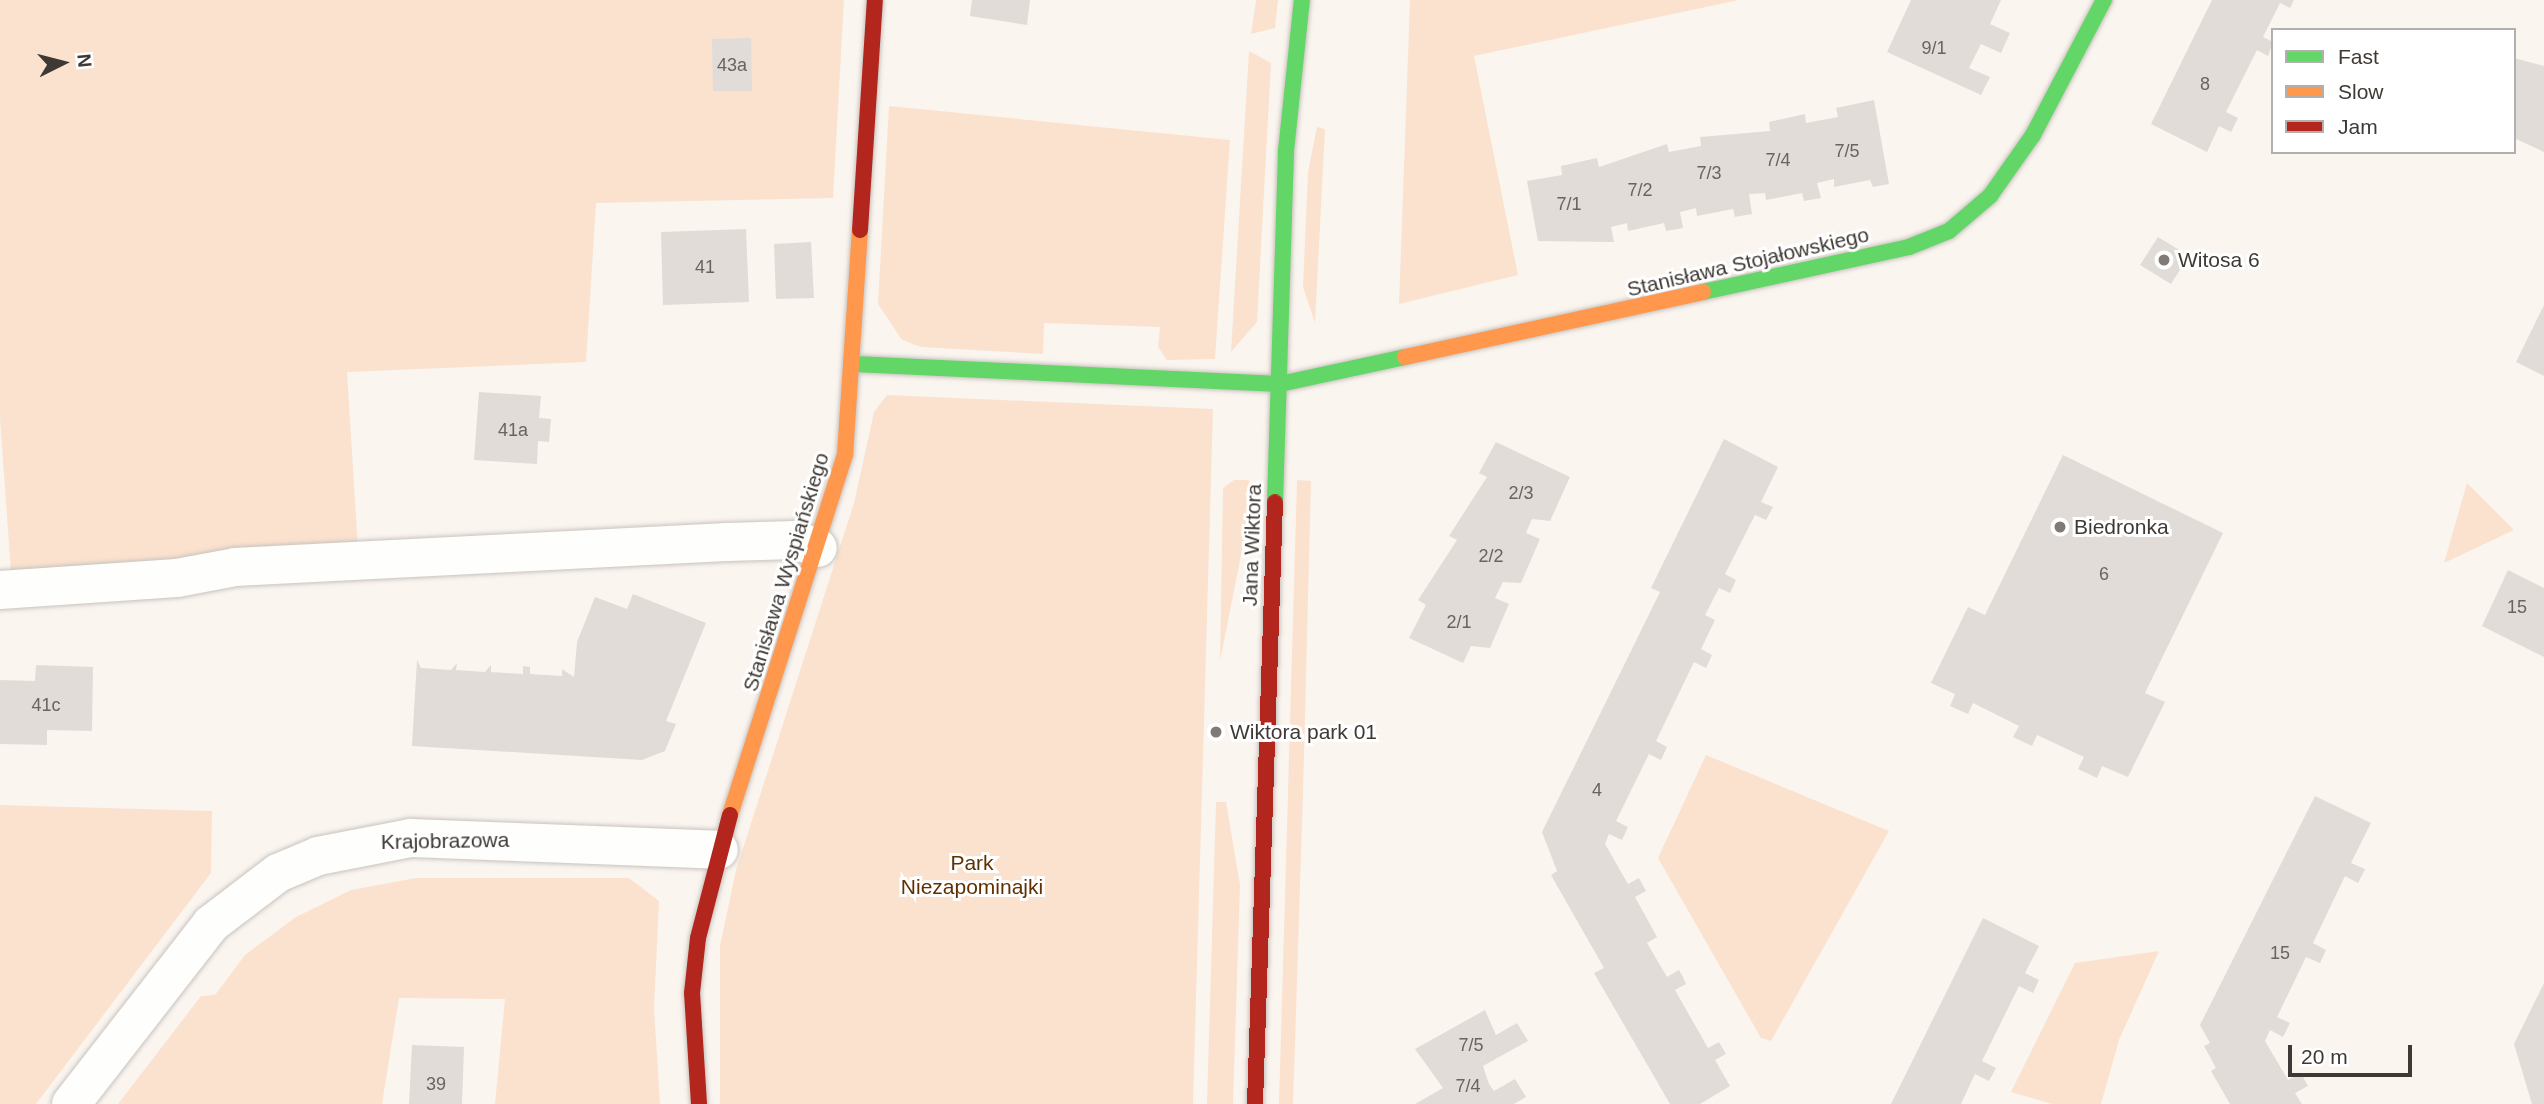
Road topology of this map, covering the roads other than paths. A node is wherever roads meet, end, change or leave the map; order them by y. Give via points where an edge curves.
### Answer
1 (875, 0) edge
2 (1302, 0) edge
3 (2104, 0) edge
4 (855, 363) junction
5 (1280, 384) junction
6 (818, 548) junction
7 (0, 590) edge
8 (719, 850) junction
9 (1254, 1100) edge
10 (71, 1104) edge
11 (699, 1104) edge

1 - 4 street, Stanisława Wyspiańskiego
2 - 5 street, Jana Wiktora via 1286,150
3 - 5 street, Stanisława Stojałowskiego via 2033,135 1990,196 1949,231 1909,247 1601,318
4 - 5 street, Stanisława Stojałowskiego
4 - 6 street, Stanisława Wyspiańskiego via 845,455
5 - 9 street, Jana Wiktora
6 - 7 street via 795,540 727,542 235,567 177,578
6 - 8 street, Stanisława Wyspiańskiego
8 - 10 street, Krajobrazowa via 411,838 318,856 278,873 211,924
8 - 11 street, Stanisława Wyspiańskiego via 692,993

